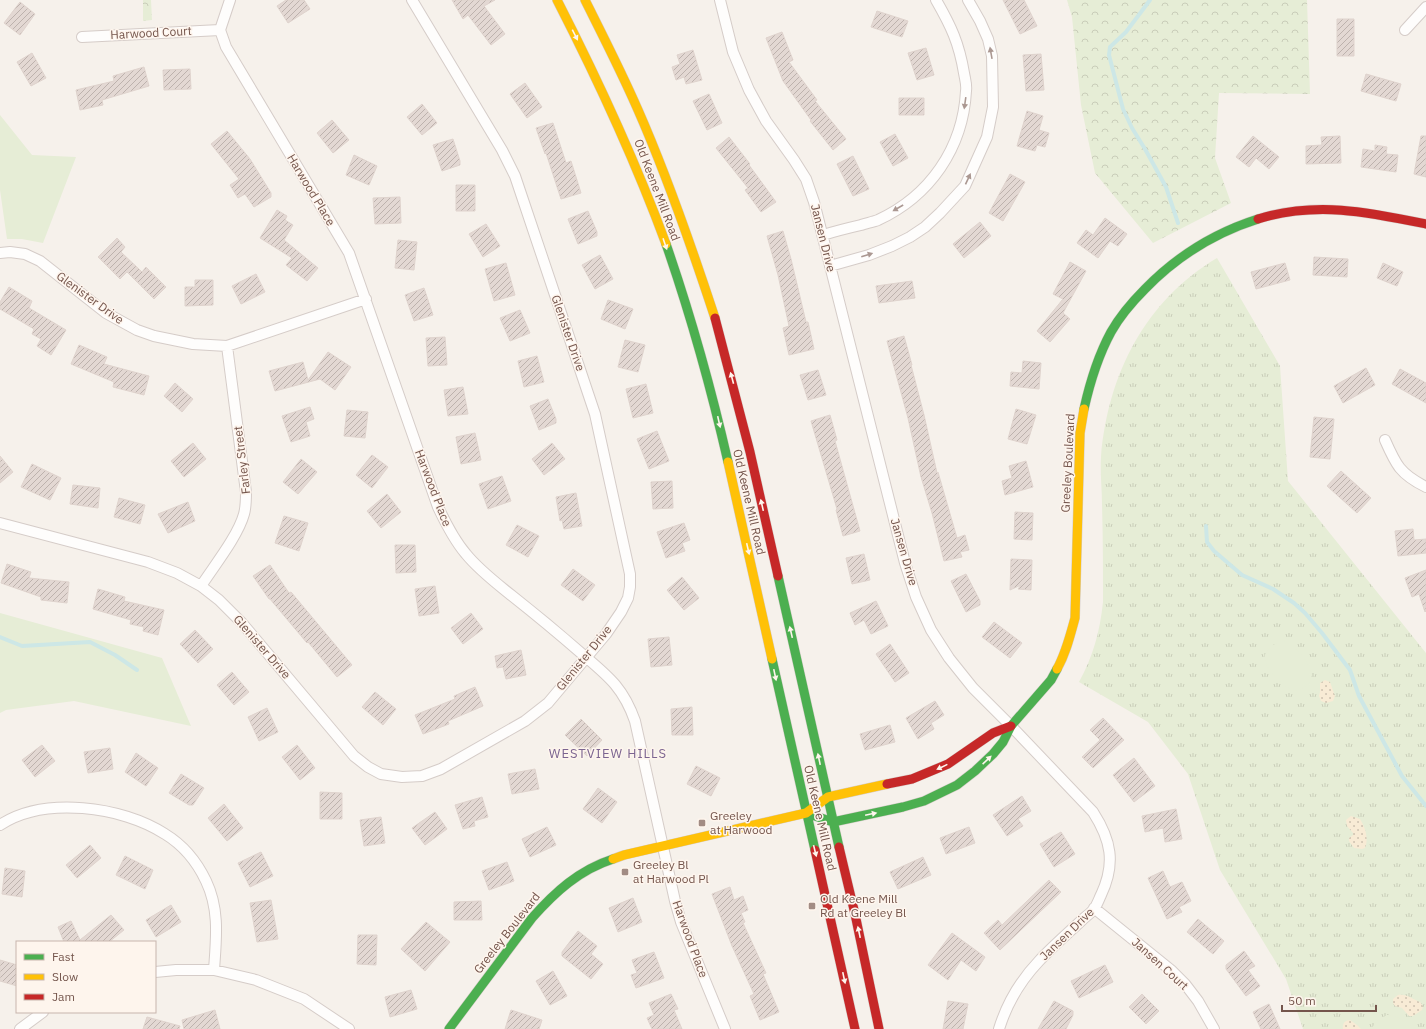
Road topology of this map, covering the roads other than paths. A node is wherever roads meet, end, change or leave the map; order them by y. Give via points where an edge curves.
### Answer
1 (230, 0) edge
2 (412, 0) edge
3 (557, 0) edge
4 (585, 0) edge
5 (720, 0) edge
6 (936, 0) edge
7 (968, 0) edge
8 (1426, 7) edge
9 (220, 30) junction
10 (1405, 30) dead end
11 (82, 37) dead end
12 (1426, 224) edge
13 (823, 235) junction
14 (0, 253) edge
15 (830, 266) junction
16 (366, 299) junction
17 (227, 346) junction
18 (1385, 440) dead end
19 (1426, 487) edge
20 (0, 523) edge
21 (201, 586) junction
22 (586, 657) junction
23 (1011, 726) junction
24 (828, 797) junction
25 (806, 813) junction
26 (833, 822) junction
27 (0, 825) edge
28 (663, 846) junction
29 (1094, 908) junction
30 (214, 970) junction
31 (156, 972) edge
32 (42, 1013) edge
33 (20, 1029) edge
34 (349, 1029) edge
35 (449, 1029) edge
36 (725, 1029) edge
37 (855, 1029) edge
38 (880, 1029) edge
39 (999, 1029) edge
40 (1214, 1029) edge

1 - 9 street
2 - 22 street, Glenister Drive via 515,176 595,414 630,574 630,587 621,612
3 -> 25 main road, Old Keene Mill Road via 589,62 637,168 694,326 726,451
24 -> 4 main road, Old Keene Mill Road via 750,452 718,326 698,265 638,110
5 - 13 street, Jansen Drive via 733,52 749,90 766,121 806,179
6 -> 13 street via 955,34 966,90 956,140 945,163 910,202 878,220
15 -> 7 street via 869,255 910,237 925,227 965,186 987,137 993,107 992,56 988,39
8 - 10 street
9 - 11 street, Harwood Court
9 - 16 street, Harwood Place via 226,47 349,253
12 - 23 main road, Greeley Boulevard via 1340,209 1279,213 1245,222 1210,238 1178,258 1152,280 1125,310 1108,337 1093,373 1084,405 1080,433 1076,604 1072,631 1063,659 1051,680
13 - 15 street, Jansen Drive
14 - 17 street, Glenister Drive via 25,254 40,261 106,313 137,330 194,344
15 - 23 street, Jansen Drive via 916,597 931,630 949,658 973,688
16 - 17 street, Glenister Drive
16 - 22 street, Harwood Place via 438,507 456,542 482,571
17 - 21 street, Farley Street via 246,502 239,528
18 - 19 street via 1395,464 1408,477
20 - 21 street, Glenister Drive via 148,562
21 - 22 street, Glenister Drive via 242,623 354,756 381,774 422,776 442,769 525,721 548,703
22 - 28 street, Harwood Place via 615,682 630,708
23 -> 24 main road, Greeley Boulevard via 993,733 948,764 931,772 912,779
26 -> 23 main road, Greeley Boulevard via 924,801 957,785 993,754
23 - 29 street, Jansen Drive via 1092,812 1103,829 1109,847 1110,867 1106,884
24 - 25 main road, Greeley Boulevard
24 - 26 main road, Old Keene Mill Road
25 - 26 main road
25 - 28 main road, Greeley Boulevard
25 -> 37 main road, Old Keene Mill Road
38 -> 26 main road, Old Keene Mill Road
27 - 30 street via 24,813 80,807 131,818 166,834 195,862 207,882 215,909 217,933
28 - 35 main road, Greeley Boulevard via 603,862 577,876 557,891 532,918
28 - 36 street, Harwood Place via 681,922
29 - 39 street, Jansen Drive via 1039,960 1025,977 1012,996
29 - 40 street, Jansen Court via 1185,984
30 - 31 street
30 - 34 street via 256,980 304,999
32 - 33 street

